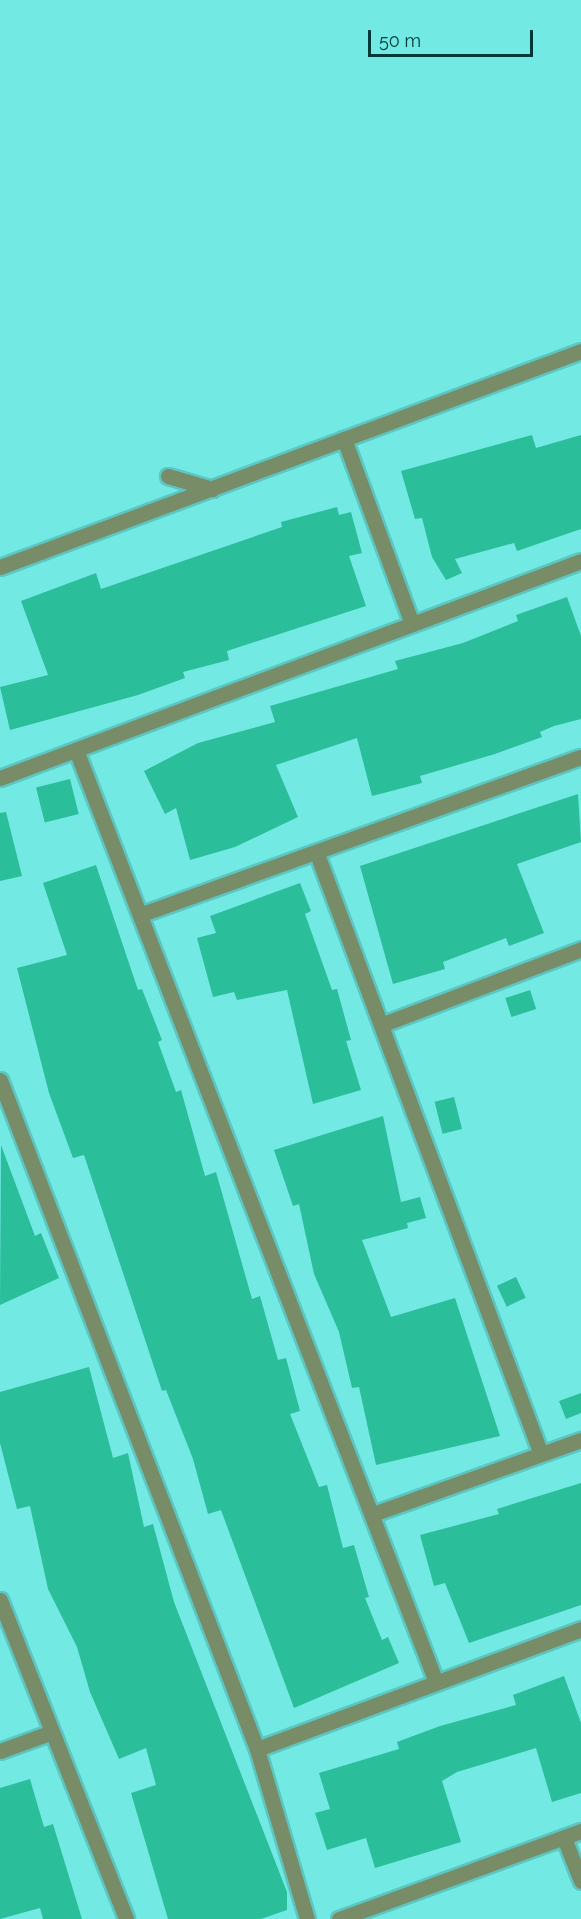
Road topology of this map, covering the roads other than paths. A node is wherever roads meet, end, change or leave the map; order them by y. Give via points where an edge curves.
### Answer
1 (581, 351) edge
2 (344, 440) junction
3 (168, 476) dead end
4 (212, 489) junction
5 (581, 561) edge
6 (0, 567) edge
7 (412, 624) junction
8 (76, 750) junction
9 (581, 757) edge
10 (0, 778) edge
11 (316, 854) junction
12 (142, 914) junction
13 (581, 949) edge
14 (383, 1024) junction
15 (0, 1080) edge
16 (581, 1440) edge
17 (541, 1454) junction
18 (373, 1514) junction
19 (0, 1600) edge
20 (581, 1629) edge
21 (436, 1682) junction
22 (52, 1732) junction
23 (258, 1749) junction
24 (0, 1751) edge
25 (581, 1832) edge
26 (564, 1838) junction
27 (581, 1881) edge
28 (126, 1919) edge
29 (307, 1919) edge
30 (339, 1919) edge

1 - 2 street
2 - 4 street
2 - 7 street
3 - 4 street
4 - 6 street
5 - 7 street
7 - 8 street
8 - 10 street
8 - 12 street
9 - 11 street
11 - 12 street
11 - 14 street
12 - 18 street
13 - 14 street
14 - 17 street
15 - 23 street
16 - 17 street
17 - 18 street
18 - 21 street
19 - 22 street
20 - 21 street
21 - 23 street
22 - 24 street
22 - 28 street
23 - 29 street
25 - 26 street
26 - 27 street
26 - 30 street

